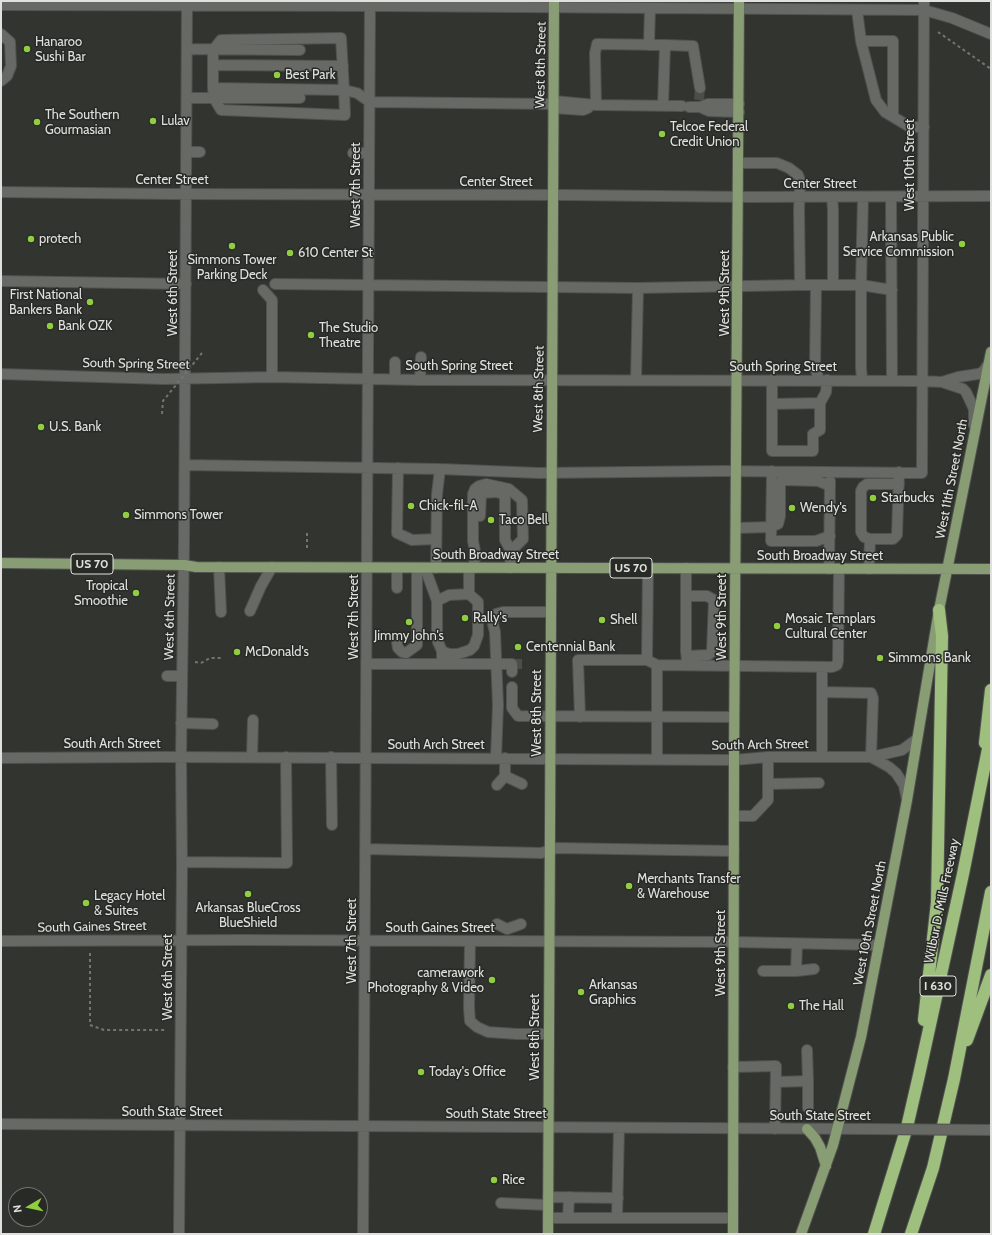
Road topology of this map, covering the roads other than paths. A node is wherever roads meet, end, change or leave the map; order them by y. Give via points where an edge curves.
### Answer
1 (187, 3) edge
2 (370, 4) edge
3 (554, 4) edge
4 (740, 5) edge
5 (1, 6) edge
6 (924, 6) edge
7 (650, 8) junction
8 (857, 10) junction
9 (1, 34) edge
10 (991, 34) edge
11 (861, 41) junction
12 (649, 45) junction
13 (665, 45) junction
14 (187, 49) junction
15 (213, 50) junction
16 (300, 50) dead end
17 (213, 65) junction
18 (343, 66) junction
19 (1, 80) edge
20 (214, 88) junction
21 (700, 88) tunnel mouth
22 (344, 90) junction
23 (187, 98) junction
24 (214, 98) junction
25 (300, 98) dead end
26 (370, 102) junction
27 (553, 104) junction
28 (596, 105) junction
29 (663, 106) junction
30 (739, 108) junction
31 (893, 117) junction
32 (924, 127) junction
33 (186, 152) junction
34 (200, 152) dead end
35 (353, 153) dead end
36 (369, 153) junction
37 (738, 163) junction
38 (1, 192) edge
39 (186, 194) junction
40 (369, 194) junction
41 (554, 195) junction
42 (738, 196) junction
43 (923, 196) junction
44 (991, 196) edge
45 (799, 197) junction
46 (832, 197) junction
47 (863, 197) junction
48 (891, 197) junction
49 (1, 281) edge
50 (186, 284) junction
51 (275, 284) dead end
52 (800, 285) junction
53 (816, 285) junction
54 (833, 285) junction
55 (860, 285) junction
56 (369, 286) junction
57 (738, 286) junction
58 (553, 287) junction
59 (638, 288) junction
60 (263, 290) dead end
61 (892, 290) junction
62 (991, 352) edge
63 (421, 357) dead end
64 (395, 362) dead end
65 (989, 363) junction
66 (1, 374) edge
67 (272, 377) junction
68 (185, 378) junction
69 (368, 379) junction
70 (395, 379) junction
71 (420, 380) junction
72 (552, 380) junction
73 (636, 380) junction
74 (737, 380) junction
75 (772, 380) junction
76 (823, 380) junction
77 (862, 381) junction
78 (892, 381) junction
79 (922, 381) junction
80 (942, 382) junction
81 (772, 404) junction
82 (820, 404) junction
83 (974, 439) junction
84 (184, 465) junction
85 (367, 468) junction
86 (395, 468) junction
87 (440, 469) junction
88 (736, 471) junction
89 (772, 471) junction
90 (551, 472) junction
91 (830, 472) junction
92 (899, 472) junction
93 (899, 484) junction
94 (830, 486) junction
95 (771, 527) junction
96 (736, 528) junction
97 (830, 536) junction
98 (436, 539) junction
99 (870, 540) junction
100 (475, 551) junction
101 (510, 551) junction
102 (1, 563) edge
103 (184, 565) junction
104 (272, 567) junction
105 (219, 568) junction
106 (367, 568) junction
107 (397, 568) junction
108 (421, 568) junction
109 (436, 568) junction
110 (472, 568) junction
111 (510, 568) junction
112 (551, 568) junction
113 (648, 568) junction
114 (686, 568) junction
115 (736, 568) junction
116 (834, 569) junction
117 (869, 569) junction
118 (948, 569) junction
119 (991, 569) edge
120 (397, 588) dead end
121 (469, 594) junction
122 (686, 596) junction
123 (437, 601) junction
124 (939, 610) junction
125 (250, 611) dead end
126 (221, 612) dead end
127 (551, 612) junction
128 (397, 642) dead end
129 (442, 651) junction
130 (402, 652) junction
131 (647, 660) junction
132 (687, 660) junction
133 (366, 664) junction
134 (402, 664) junction
135 (442, 664) junction
136 (497, 664) junction
137 (657, 665) junction
138 (735, 665) junction
139 (822, 667) junction
140 (512, 668) tunnel mouth
141 (167, 676) dead end
142 (182, 676) junction
143 (512, 687) dead end
144 (991, 690) edge
145 (822, 692) junction
146 (550, 717) junction
147 (580, 717) junction
148 (657, 717) junction
149 (734, 717) junction
150 (253, 720) dead end
151 (181, 723) junction
152 (213, 724) dead end
153 (991, 734) edge
154 (917, 739) junction
155 (180, 757) junction
156 (252, 757) junction
157 (286, 757) junction
158 (332, 757) junction
159 (366, 757) junction
160 (768, 757) junction
161 (822, 757) junction
162 (871, 757) junction
163 (1, 758) edge
164 (501, 758) junction
165 (550, 758) junction
166 (657, 759) junction
167 (734, 760) junction
168 (505, 776) junction
169 (819, 783) dead end
170 (522, 784) dead end
171 (768, 784) junction
172 (497, 785) dead end
173 (978, 799) junction
174 (907, 800) junction
175 (734, 816) junction
176 (332, 825) dead end
177 (365, 849) junction
178 (549, 850) junction
179 (734, 851) junction
180 (182, 862) junction
181 (991, 892) edge
182 (497, 924) dead end
183 (522, 924) dead end
184 (507, 928) junction
185 (182, 939) junction
186 (365, 940) junction
187 (1, 941) edge
188 (470, 941) junction
189 (507, 941) junction
190 (548, 941) junction
191 (734, 942) junction
192 (797, 944) junction
193 (879, 945) junction
194 (814, 969) dead end
195 (763, 971) dead end
196 (796, 971) junction
197 (991, 975) edge
198 (548, 1034) junction
199 (807, 1050) dead end
200 (734, 1067) junction
201 (919, 1074) junction
202 (954, 1079) junction
203 (776, 1082) junction
204 (808, 1082) junction
205 (808, 1108) dead end
206 (1, 1124) edge
207 (180, 1125) junction
208 (364, 1126) junction
209 (548, 1127) junction
210 (619, 1128) junction
211 (733, 1128) junction
212 (775, 1129) junction
213 (807, 1129) junction
214 (838, 1129) junction
215 (991, 1130) edge
216 (826, 1166) junction
217 (569, 1197) junction
218 (618, 1198) junction
219 (548, 1200) junction
220 (501, 1203) dead end
221 (548, 1218) junction
222 (568, 1218) junction
223 (617, 1218) junction
224 (733, 1218) junction
225 (179, 1234) edge
226 (363, 1234) edge
227 (548, 1234) edge
228 (733, 1234) edge
229 (801, 1234) edge
230 (874, 1234) edge
231 (911, 1234) edge

1 - 2 street
1 - 5 street
1 - 14 street, West 6th Street
2 - 3 street
2 - 26 street, West 7th Street
3 - 7 street
3 - 27 main road, West 8th Street
4 - 7 street
4 - 8 street
4 - 30 main road, West 9th Street
6 - 8 street
6 - 10 street
6 - 32 street, West 10th Street
7 - 12 street
8 - 11 street
9 - 19 street via 10,42 11,66 7,76
11 - 31 street via 876,100 885,112
11 - 31 street via 893,41
12 - 13 street
12 - 28 street via 597,44
13 - 21 street via 693,46
13 - 29 street
14 - 15 street
14 - 23 street, West 6th Street
15 - 16 street
15 - 17 street
15 - 18 street via 221,40 341,38
17 - 18 street
17 - 20 street
18 - 22 street
20 - 22 street
20 - 24 street
22 - 24 street via 345,115 221,110
22 - 26 street via 357,93
23 - 24 street
23 - 33 street, West 6th Street
24 - 25 street
26 - 27 street
26 - 36 street, West 7th Street
27 - 28 street
27 - 41 main road, West 8th Street
28 - 29 street
29 - 30 street via 708,104
30 - 37 main road, West 9th Street
31 - 32 street via 910,127
32 - 43 street, West 10th Street
33 - 34 street
33 - 39 street, West 6th Street
35 - 36 street
36 - 40 street, West 7th Street
37 - 42 main road, West 9th Street
37 - 45 street via 777,163 789,168 800,179
38 - 39 street, Center Street
39 - 40 street, Center Street
39 - 50 street, West 6th Street
40 - 41 street, Center Street
40 - 56 street, West 7th Street
41 - 42 street, Center Street
41 - 58 main road, West 8th Street
42 - 45 street, Center Street
42 - 57 main road, West 9th Street
43 - 44 street, Center Street
43 - 48 street, Center Street
43 - 79 street, West 10th Street
45 - 46 street, Center Street
45 - 52 street
46 - 47 street, Center Street
46 - 54 street
47 - 48 street, Center Street
47 - 55 street
48 - 61 street
49 - 50 street
50 - 68 street, West 6th Street
51 - 56 street
52 - 53 street
52 - 57 street
53 - 54 street
53 - 76 street via 815,366
54 - 55 street
55 - 61 street
55 - 77 street
56 - 58 street
56 - 69 street, West 7th Street
57 - 59 street
57 - 74 main road, West 9th Street
58 - 59 street
58 - 72 main road, West 8th Street
59 - 73 street
60 - 67 street via 272,300
61 - 78 street
62 - 65 main road, West 11th Street North
63 - 71 street
64 - 70 street
65 - 80 street, South Spring Street via 978,374
65 - 83 main road, West 11th Street North
66 - 68 street, South Spring Street
67 - 68 street, South Spring Street
67 - 69 street, South Spring Street
68 - 84 street, West 6th Street
69 - 70 street, South Spring Street
69 - 85 street, West 7th Street
70 - 71 street, South Spring Street
71 - 72 street, South Spring Street
72 - 73 street, South Spring Street
72 - 90 main road, West 8th Street
73 - 74 street, South Spring Street
74 - 75 street, South Spring Street
74 - 88 main road, West 9th Street
75 - 76 street, South Spring Street
75 - 81 street
76 - 77 street, South Spring Street
76 - 82 street via 826,392
77 - 78 street, South Spring Street
78 - 79 street, South Spring Street
79 - 80 street, South Spring Street
79 - 92 street, West 10th Street via 922,472
80 - 83 street, South Spring Street via 962,389 968,396 974,409
81 - 82 street
81 - 82 street via 772,451 813,451 813,434 820,430
83 - 118 main road, West 11th Street North
84 - 85 street
84 - 103 street, West 6th Street
85 - 86 street
85 - 106 street, West 7th Street
86 - 87 street
86 - 98 street via 392,533 402,541
87 - 90 street
87 - 98 street via 436,494
88 - 89 street
88 - 90 street
88 - 96 main road, West 9th Street
89 - 91 street
89 - 95 street
90 - 112 main road, West 8th Street
91 - 92 street
91 - 94 street
92 - 93 street
93 - 99 street via 897,537
93 - 99 street via 867,484 863,487 861,532
94 - 95 street via 818,480 782,480 780,516 778,524
94 - 97 street
95 - 96 street
95 - 97 street via 771,541 816,540
96 - 115 main road, West 9th Street
97 - 116 street
98 - 109 street
99 - 117 street
100 - 101 street via 479,541 481,494 497,492 505,498 505,540
100 - 101 street via 473,494 475,489 486,484 509,489 522,500 523,539
100 - 110 street
101 - 111 street
102 - 103 main road, South Broadway Street / US 70
103 - 105 main road, South Broadway Street / US 70
103 - 142 street, West 6th Street
104 - 105 main road, South Broadway Street / US 70
104 - 106 main road, South Broadway Street / US 70
104 - 125 street
105 - 126 street
106 - 107 main road, South Broadway Street / US 70
106 - 133 street, West 7th Street
107 - 108 main road, South Broadway Street / US 70
107 - 120 street
108 - 109 main road, South Broadway Street / US 70
108 - 123 street
108 - 130 street via 417,646 406,653
109 - 110 main road, South Broadway Street / US 70
110 - 111 main road, South Broadway Street / US 70
110 - 121 street
111 - 112 main road, South Broadway Street / US 70
112 - 113 main road, South Broadway Street / US 70
112 - 127 main road, West 8th Street
113 - 114 main road, South Broadway Street / US 70
113 - 131 street
114 - 115 main road, South Broadway Street / US 70
114 - 122 street
115 - 116 main road, South Broadway Street / US 70
115 - 138 main road, West 9th Street
116 - 117 main road, South Broadway Street / US 70
116 - 139 street via 838,660 837,665
117 - 118 main road, South Broadway Street / US 70
118 - 119 main road, South Broadway Street / US 70
118 - 124 main road, West 11th Street North
121 - 123 street via 449,595
121 - 129 street via 478,602 477,640 470,650 464,653 449,654
122 - 132 street
122 - 132 street via 707,596 714,600 712,652
123 - 129 street via 438,642
124 - 154 main road, West 10th Street North
124 - 201 highway via 942,636 937,902
127 - 136 street via 496,614 493,624
127 - 146 main road, West 8th Street
128 - 130 street
129 - 135 street
130 - 134 street
131 - 137 street
131 - 147 street via 578,660
132 - 137 street
132 - 138 street
133 - 134 street
133 - 159 street, West 7th Street
134 - 135 street
135 - 136 street
136 - 140 street
136 - 164 street
137 - 148 street
138 - 139 street
138 - 149 main road, West 9th Street
139 - 145 street
141 - 142 street
142 - 151 street, West 6th Street
143 - 146 street via 512,708 518,716
144 - 173 highway
145 - 161 street
145 - 162 street via 872,693
146 - 147 street
146 - 165 main road, West 8th Street
147 - 148 street
148 - 149 street
148 - 166 street
149 - 167 main road, West 9th Street
150 - 156 street
151 - 152 street
151 - 155 street, West 6th Street
153 - 173 highway, Wilbur D. Mills Freeway / I 630
154 - 162 street, South Arch Street via 902,750
154 - 174 main road, West 10th Street North
155 - 156 street, South Arch Street
155 - 163 street, South Arch Street
155 - 180 street, West 6th Street
156 - 157 street, South Arch Street
157 - 158 street, South Arch Street
157 - 180 street via 287,863
158 - 159 street, South Arch Street
158 - 176 street
159 - 164 street, South Arch Street
159 - 177 street, West 7th Street
160 - 161 street, South Arch Street
160 - 167 street, South Arch Street
160 - 171 street
161 - 162 street, South Arch Street
162 - 174 street, South Arch Street via 896,773 904,786
164 - 165 street, South Arch Street
164 - 168 street
165 - 166 street, South Arch Street
165 - 178 main road, West 8th Street
166 - 167 street, South Arch Street
167 - 175 main road, West 9th Street
168 - 170 street
168 - 172 street
169 - 171 street
171 - 175 street via 768,800 753,816
173 - 201 highway, Wilbur D. Mills Freeway / I 630
174 - 193 main road, West 10th Street North
175 - 179 main road, West 9th Street
177 - 178 street via 542,852
177 - 186 street, West 7th Street
178 - 179 street via 557,848
178 - 190 main road, West 8th Street
179 - 191 main road, West 9th Street
180 - 185 street, West 6th Street
181 - 202 highway, I 630
182 - 184 street
183 - 184 street
184 - 189 street
185 - 186 street, South Gaines Street
185 - 187 street, South Gaines Street
185 - 207 street, West 6th Street
186 - 188 street, South Gaines Street
186 - 208 street, West 7th Street
188 - 189 street, South Gaines Street
188 - 198 street via 470,1021 488,1032
189 - 190 street, South Gaines Street
190 - 191 street, South Gaines Street
190 - 198 main road, West 8th Street
191 - 192 street, South Gaines Street
191 - 200 main road, West 9th Street
192 - 193 street, South Gaines Street
192 - 196 street
193 - 214 main road, West 10th Street North via 861,1037
194 - 196 street
195 - 196 street
197 - 202 highway
198 - 209 main road, West 8th Street
199 - 204 street
200 - 203 street via 776,1066
200 - 211 main road, West 9th Street
201 - 230 highway, Wilbur D. Mills Freeway / I 630 via 907,1127
202 - 231 highway, I 630 via 933,1168
203 - 204 street
203 - 212 street
204 - 205 street
206 - 207 street, South State Street
207 - 208 street, South State Street
207 - 225 street, West 6th Street
208 - 209 street, South State Street
208 - 226 street, West 7th Street
209 - 210 street, South State Street
209 - 219 main road, West 8th Street
210 - 211 street, South State Street
210 - 218 street
211 - 212 street, South State Street
211 - 224 main road, West 9th Street
212 - 213 street, South State Street
213 - 214 street, South State Street
213 - 216 main road via 820,1147
214 - 215 street, South State Street, bridge
214 - 216 main road, West 10th Street North
216 - 229 main road, West 10th Street North
217 - 218 street
217 - 219 street
217 - 222 street
218 - 223 street
219 - 220 street
219 - 221 main road, West 8th Street
221 - 222 street
221 - 227 main road, West 8th Street
222 - 223 street
223 - 224 street
224 - 228 main road, West 9th Street

